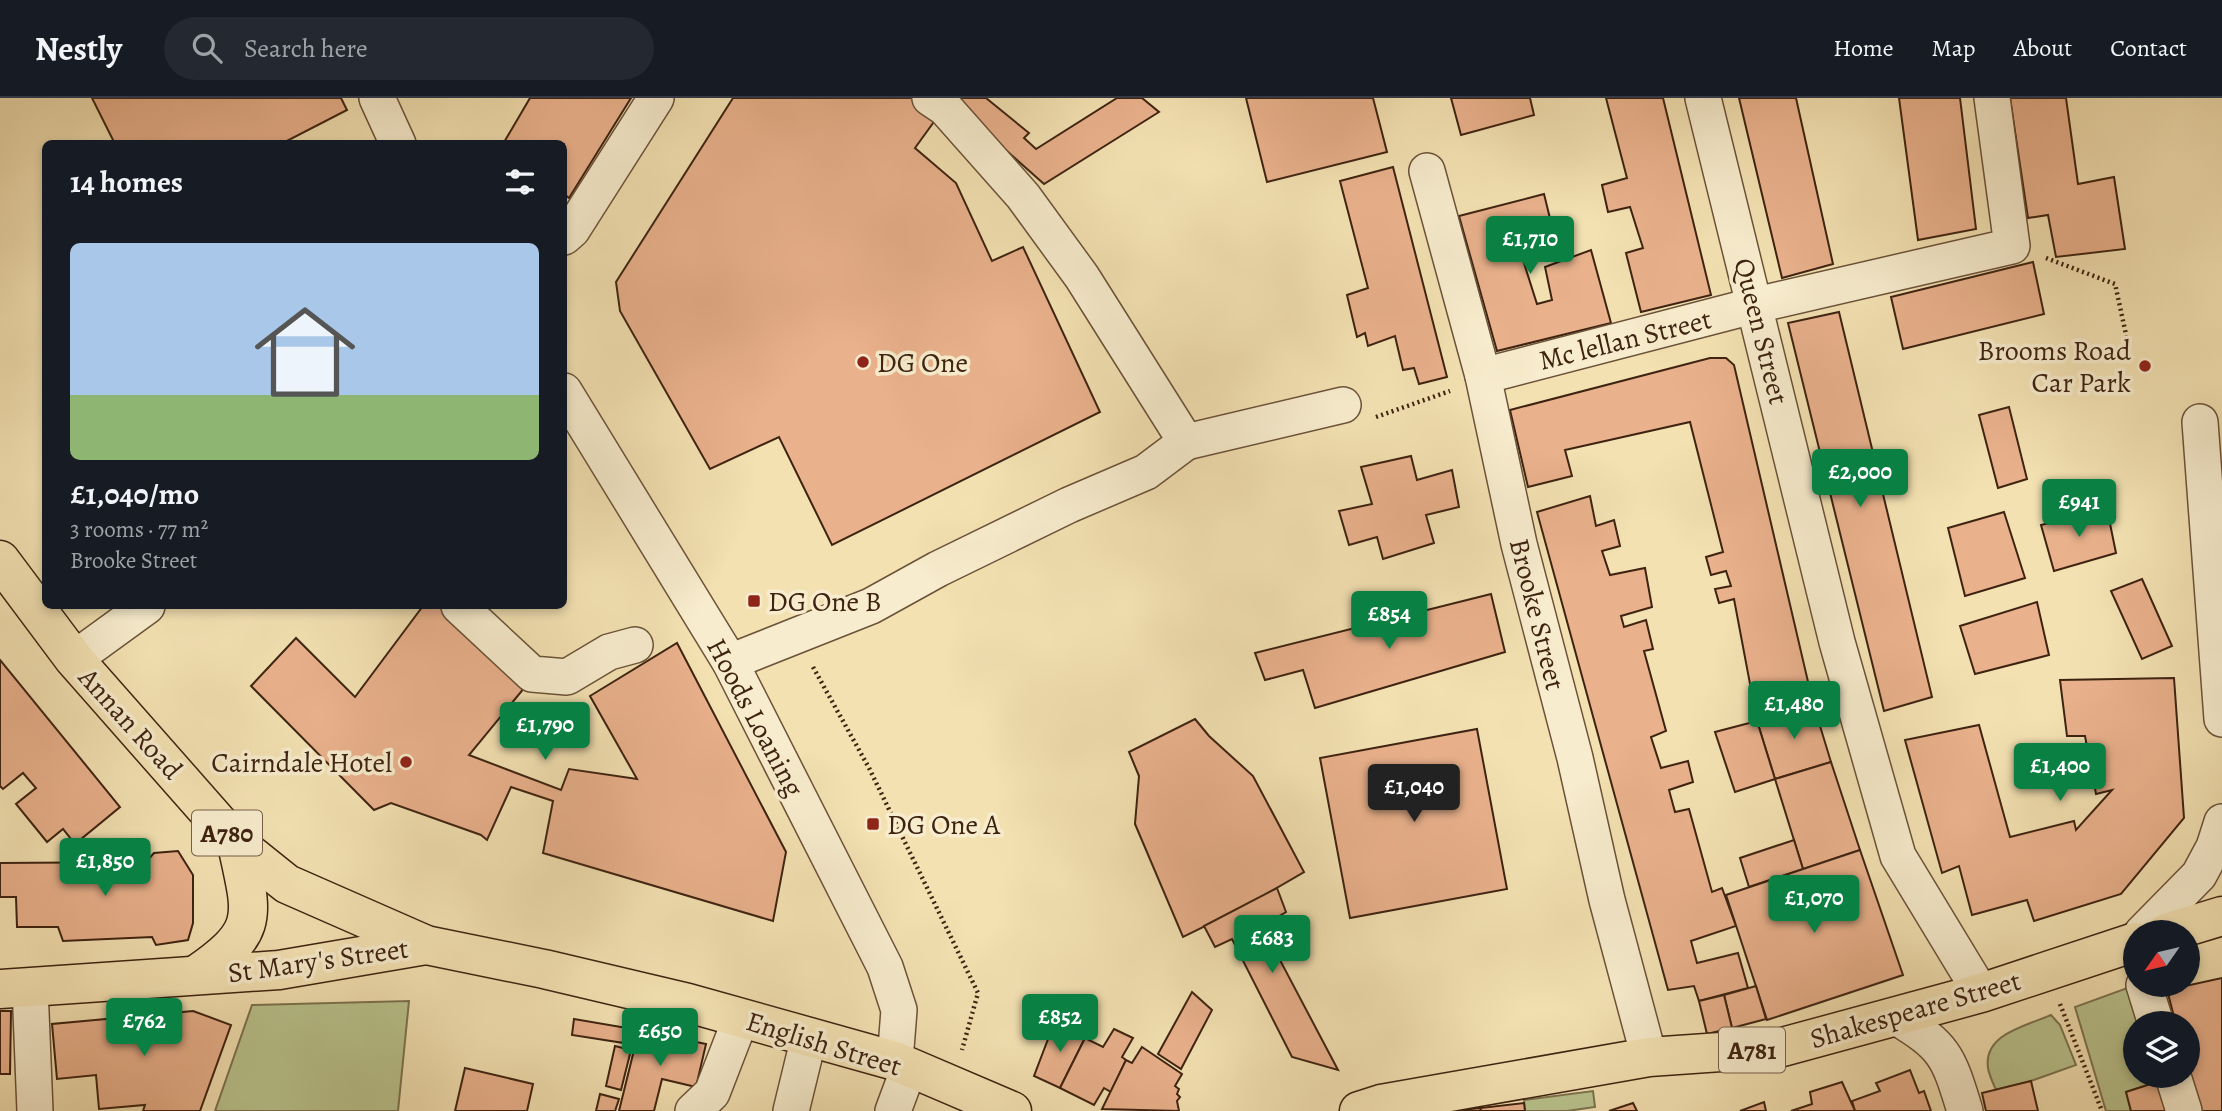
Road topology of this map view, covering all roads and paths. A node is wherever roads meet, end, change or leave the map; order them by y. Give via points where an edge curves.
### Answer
1 (377, 98) edge
2 (656, 98) edge
3 (930, 98) edge
4 (1703, 98) edge
5 (1992, 98) edge
6 (388, 140) edge
7 (1427, 171) dead end
8 (567, 234) edge
9 (2012, 246) junction
10 (1756, 305) junction
11 (2127, 339) dead end
12 (1483, 378) junction
13 (567, 396) edge
14 (1343, 405) joint
15 (2200, 422) dead end
16 (1186, 442) junction
17 (0, 560) edge
18 (144, 609) edge
19 (462, 609) edge
20 (796, 635) junction
21 (635, 645) dead end
22 (74, 659) junction
23 (730, 662) junction
24 (2222, 719) edge
25 (2222, 822) edge
26 (237, 844) junction
27 (2222, 916) edge
28 (2159, 920) edge
29 (2200, 923) edge
30 (426, 945) junction
31 (2123, 947) edge
32 (197, 975) junction
33 (15, 988) edge
34 (1981, 993) junction
35 (2064, 1015) dead end
36 (1896, 1017) junction
37 (741, 1018) junction
38 (809, 1037) junction
39 (1649, 1057) junction
40 (902, 1064) junction
41 (951, 1086) junction
42 (2177, 1088) edge
43 (35, 1111) edge
44 (693, 1111) edge
45 (791, 1111) edge
46 (892, 1111) edge
47 (1012, 1111) edge
48 (1359, 1111) edge
49 (1965, 1111) edge
50 (2102, 1111) edge
51 (2184, 1111) edge

1 - 6 street
2 - 8 street
3 - 16 street via 945,108 1023,196 1082,277
4 - 10 street, Queen Street
5 - 9 street
7 - 12 street, Brooke Street
9 - 10 street, Mc lellan Street
9 - 11 path via 2115,284
10 - 12 street, Mc lellan Street
10 - 34 street, Queen Street via 1837,642 1898,856
12 - 14 path via 1354,425
12 - 39 street, Brooke Street via 1607,900
13 - 23 street, Hoods Loaning
14 - 16 street
15 - 24 street
16 - 20 street via 1146,472 1057,511 871,606
17 - 22 main road, Annan Road / A780
18 - 22 street
19 - 21 street via 532,674 567,677 609,652
20 - 23 street
20 - 41 path via 869,768 978,993
22 - 26 main road, Annan Road / A780
23 - 40 street, Hoods Loaning via 885,967 899,1010
25 - 28 street via 2199,875
26 - 30 main road, Annan Road / A780 via 287,884
26 - 32 main road via 249,909 244,933 226,955
27 - 29 main road, Shakespeare Street / A781
30 - 32 main road, St Mary's Street via 279,970
30 - 37 main road, English Street / A780
31 - 34 main road, Shakespeare Street / A781
32 - 33 main road, St Mary's Street
33 - 43 street
34 - 36 main road, Shakespeare Street / A781
35 - 50 path
36 - 39 main road, Shakespeare Street / A781 via 1779,1048
36 - 49 street via 1940,1049
37 - 38 main road, English Street / A780
37 - 44 street via 712,1093
38 - 40 main road, English Street / A780
38 - 45 street
39 - 48 main road, Shakespeare Street / A781
40 - 41 main road, English Street / A780
40 - 46 street, Hoods Loaning
41 - 47 main road, English Street / A780
42 - 51 street

